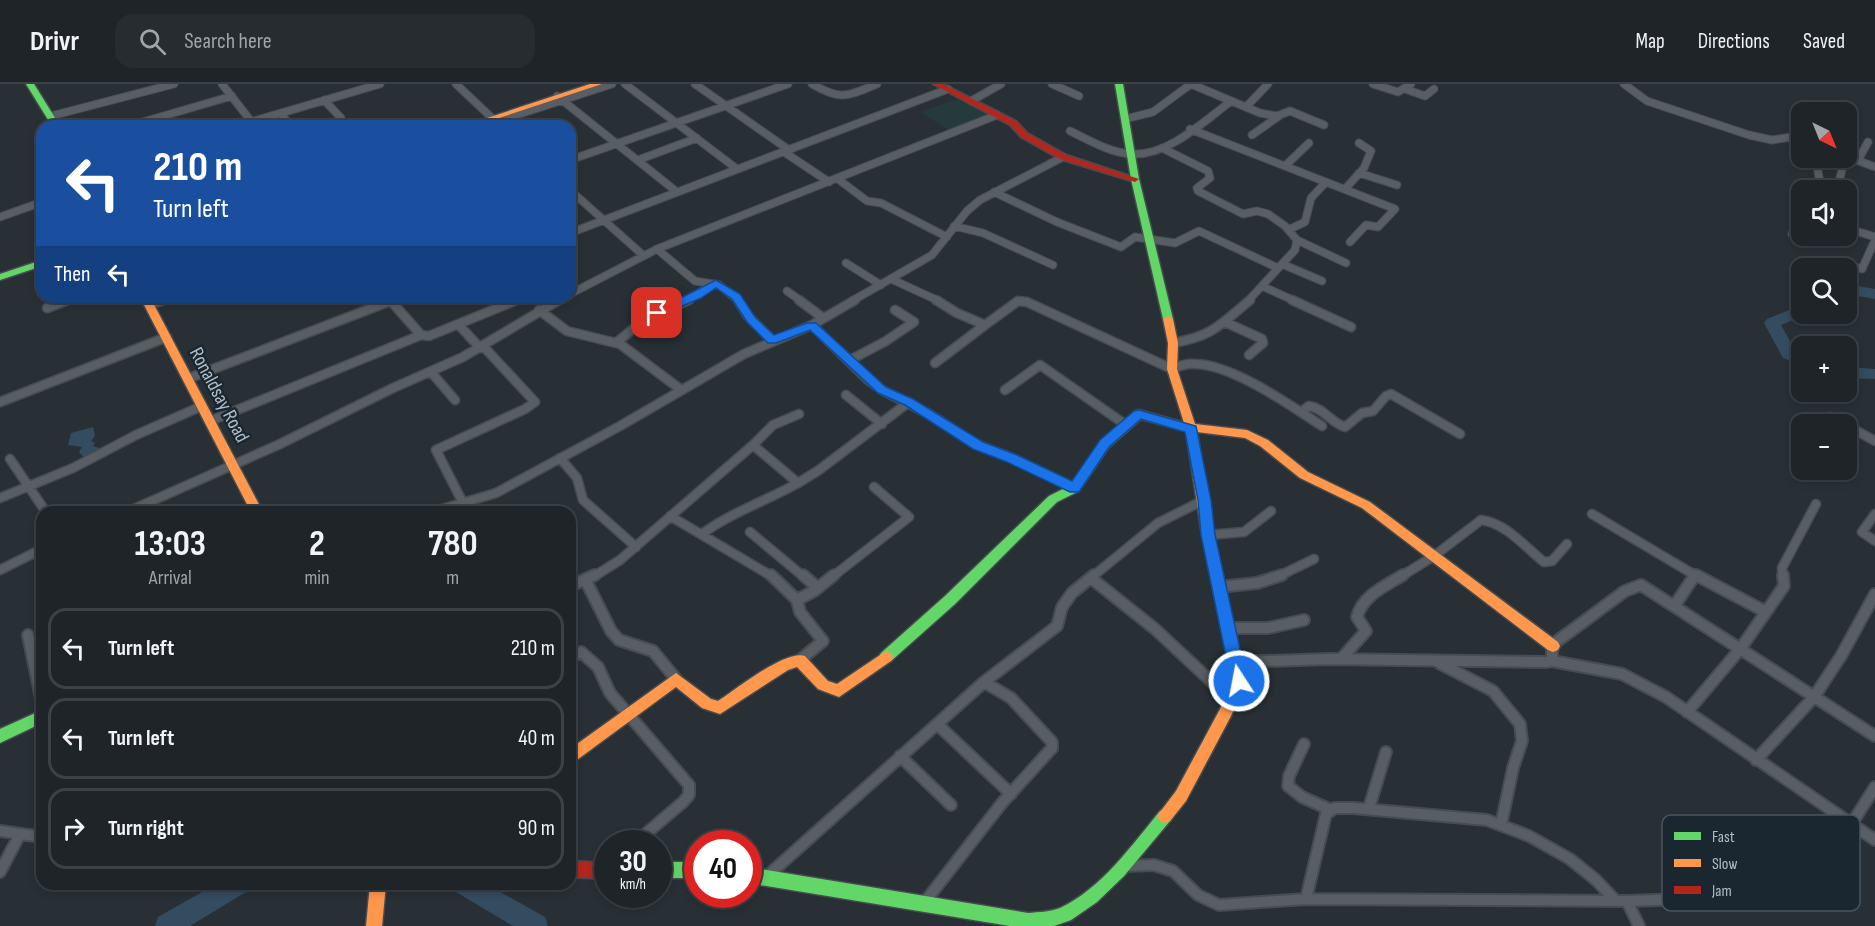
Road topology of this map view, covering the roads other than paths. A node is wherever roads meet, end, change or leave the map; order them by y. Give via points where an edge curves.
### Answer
1 (30, 84) edge
2 (174, 84) edge
3 (222, 84) edge
4 (380, 84) edge
5 (456, 84) edge
6 (598, 84) edge
7 (612, 84) edge
8 (625, 84) edge
9 (695, 84) edge
10 (788, 84) edge
11 (812, 84) edge
12 (877, 84) edge
13 (1001, 84) edge
14 (1052, 84) edge
15 (1119, 84) edge
16 (1191, 84) edge
17 (1268, 84) edge
18 (1373, 84) edge
19 (1411, 84) edge
20 (1624, 84) edge
21 (942, 87) edge
22 (1404, 89) junction
23 (1434, 89) dead end
24 (232, 96) junction
25 (1079, 96) dead end
26 (559, 99) junction
27 (324, 100) junction
28 (971, 101) junction
29 (1230, 102) junction
30 (727, 106) junction
31 (1246, 107) junction
32 (281, 113) junction
33 (997, 115) junction
34 (1279, 116) junction
35 (341, 118) dead end
36 (1135, 118) junction
37 (52, 120) edge
38 (56, 120) edge
39 (150, 120) edge
40 (250, 120) edge
41 (263, 120) edge
42 (286, 120) edge
43 (495, 120) edge
44 (499, 120) edge
45 (677, 124) junction
46 (1324, 125) dead end
47 (1190, 129) junction
48 (1070, 131) dead end
49 (1252, 135) dead end
50 (1791, 137) edge
51 (697, 138) junction
52 (1868, 142) dead end
53 (1309, 143) dead end
54 (1359, 143) dead end
55 (617, 144) junction
56 (1162, 148) junction
57 (786, 151) junction
58 (1142, 154) junction
59 (576, 158) edge
60 (1063, 158) junction
61 (638, 160) junction
62 (1858, 160) joint
63 (1285, 166) junction
64 (1875, 167) edge
65 (737, 169) junction
66 (1359, 173) junction
67 (1135, 178) junction
68 (838, 179) junction
69 (829, 182) junction
70 (1326, 182) junction
71 (1397, 185) dead end
72 (1345, 189) junction
73 (677, 192) junction
74 (994, 192) junction
75 (576, 196) edge
76 (36, 204) edge
77 (0, 216) edge
78 (604, 220) junction
79 (954, 226) junction
80 (1290, 229) junction
81 (576, 231) edge
82 (1857, 232) edge
83 (947, 237) junction
84 (1875, 238) edge
85 (1297, 240) junction
86 (1148, 241) junction
87 (1350, 242) dead end
88 (657, 249) junction
89 (644, 256) junction
90 (846, 263) dead end
91 (1346, 263) dead end
92 (36, 265) edge
93 (1053, 265) dead end
94 (1280, 266) junction
95 (1857, 268) edge
96 (0, 277) edge
97 (891, 279) junction
98 (1322, 281) dead end
99 (716, 284) junction
100 (880, 285) junction
101 (1263, 287) junction
102 (576, 291) edge
103 (787, 291) dead end
104 (60, 303) edge
105 (148, 303) edge
106 (379, 303) edge
107 (393, 303) edge
108 (510, 303) edge
109 (553, 303) edge
110 (47, 308) dead end
111 (540, 310) junction
112 (895, 310) dead end
113 (824, 318) junction
114 (1224, 322) junction
115 (459, 325) junction
116 (812, 325) junction
117 (985, 325) junction
118 (1351, 327) dead end
119 (422, 335) junction
120 (167, 337) junction
121 (772, 340) junction
122 (1179, 342) junction
123 (616, 343) junction
124 (482, 347) junction
125 (1249, 355) dead end
126 (850, 360) junction
127 (934, 363) dead end
128 (1172, 369) junction
129 (431, 372) junction
130 (188, 379) junction
131 (680, 390) junction
132 (1005, 390) dead end
133 (846, 395) dead end
134 (455, 400) dead end
135 (0, 402) edge
136 (909, 402) junction
137 (202, 406) junction
138 (1300, 412) junction
139 (799, 414) dead end
140 (210, 421) junction
141 (882, 424) junction
142 (1126, 425) junction
143 (1322, 426) dead end
144 (1191, 429) junction
145 (1857, 431) edge
146 (1460, 434) dead end
147 (1875, 441) edge
148 (753, 445) junction
149 (560, 458) junction
150 (10, 459) dead end
151 (234, 465) junction
152 (798, 483) junction
153 (29, 486) junction
154 (874, 487) dead end
155 (1075, 489) junction
156 (0, 498) edge
157 (1204, 500) junction
158 (463, 503) junction
159 (1816, 504) dead end
160 (42, 506) edge
161 (141, 506) edge
162 (254, 506) edge
163 (453, 506) edge
164 (1271, 511) dead end
165 (1592, 514) dead end
166 (1875, 514) edge
167 (670, 516) junction
168 (750, 532) dead end
169 (702, 534) junction
170 (1208, 535) junction
171 (1875, 541) edge
172 (1567, 544) dead end
173 (636, 547) junction
174 (36, 552) edge
175 (1434, 556) junction
176 (1314, 559) dead end
177 (0, 570) edge
178 (1695, 576) junction
179 (1091, 578) junction
180 (586, 581) junction
181 (576, 584) edge
182 (818, 588) junction
183 (1219, 588) junction
184 (1875, 594) edge
185 (796, 600) junction
186 (1675, 605) junction
187 (1766, 612) junction
188 (1304, 620) dead end
189 (1228, 628) junction
190 (28, 635) dead end
191 (1552, 646) junction
192 (1741, 648) junction
193 (576, 654) edge
194 (1341, 659) junction
195 (800, 660) junction
196 (1435, 661) junction
197 (1552, 661) junction
198 (1235, 662) junction
199 (36, 673) edge
200 (676, 679) junction
201 (1239, 681) junction
202 (984, 682) junction
203 (1814, 697) junction
204 (1687, 712) junction
205 (628, 713) junction
206 (36, 719) edge
207 (937, 724) junction
208 (0, 736) edge
209 (1875, 736) edge
210 (1304, 744) dead end
211 (1386, 752) dead end
212 (576, 753) edge
213 (900, 756) junction
214 (1756, 760) junction
215 (1875, 787) edge
216 (1011, 794) junction
217 (951, 805) dead end
218 (1369, 808) junction
219 (1330, 810) junction
220 (1836, 815) edge
221 (1857, 815) edge
222 (1501, 825) junction
223 (650, 830) edge
224 (0, 831) edge
225 (1860, 831) edge
226 (20, 834) junction
227 (36, 836) edge
228 (1875, 840) edge
229 (1124, 866) junction
230 (576, 868) edge
231 (594, 869) edge
232 (0, 872) edge
233 (762, 877) edge
234 (765, 878) junction
235 (377, 890) edge
236 (1662, 898) edge
237 (1306, 899) junction
238 (1621, 901) junction
239 (924, 903) junction
240 (374, 926) edge
241 (1640, 926) edge

1 - 37 street
2 - 38 street
3 - 24 street
4 - 27 street
5 - 43 street
6 - 26 street
7 - 26 street
8 - 45 street
9 - 30 street
10 - 30 street
11 - 12 street via 841,98
13 - 28 street
14 - 25 street
15 - 36 street
16 - 29 street
16 - 36 street via 1164,107
17 - 31 street
18 - 22 street via 1396,92
19 - 22 street
20 - 50 street via 1647,101 1738,132 1772,140
21 - 28 street
21 - 57 street
22 - 23 street via 1425,96
24 - 39 street
24 - 40 street
26 - 44 street
26 - 55 street
27 - 32 street
27 - 35 street
28 - 33 street
29 - 31 street
29 - 47 street
30 - 45 street
30 - 57 street
31 - 34 street
32 - 41 street
32 - 42 street
33 - 60 street
33 - 68 street
34 - 46 street via 1290,111
34 - 49 street
36 - 58 street
45 - 51 street
45 - 55 street
47 - 56 street
47 - 63 street
48 - 58 street via 1095,143
51 - 61 street
51 - 65 street
52 - 62 street
53 - 63 street
54 - 66 street via 1371,151
55 - 59 street
55 - 61 street
56 - 58 street
56 - 80 street via 1208,171 1210,178 1198,190 1243,214 1266,213
57 - 65 street
57 - 69 street
58 - 67 street
60 - 67 street
60 - 74 street
61 - 73 street
62 - 64 street
63 - 70 street
65 - 73 street
66 - 71 street
66 - 72 street
67 - 86 street
68 - 69 street
68 - 83 street via 867,201 881,203
69 - 88 street
70 - 72 street
70 - 80 street via 1310,200 1306,221
72 - 87 street via 1395,209 1378,227 1366,225
73 - 78 street
74 - 79 street via 967,211
74 - 86 street via 1036,214 1121,247 1135,237
75 - 78 street
76 - 77 street
78 - 81 street
78 - 89 street
79 - 83 street
79 - 93 street via 983,233
80 - 85 street
82 - 84 street
83 - 97 street via 932,255
84 - 95 street via 1862,269
85 - 91 street
85 - 94 street via 1295,250
86 - 94 street via 1175,243 1199,231
86 - 122 street
88 - 89 street
88 - 99 street via 695,281
89 - 102 street
90 - 100 street
92 - 96 street
94 - 98 street
94 - 101 street
97 - 100 street
97 - 117 street
99 - 121 street via 736,297 751,320
99 - 123 street via 645,319
100 - 113 street
101 - 114 street
101 - 118 street
103 - 113 street
104 - 110 street
105 - 120 street, Ronaldsay Road
106 - 130 street
107 - 119 street
108 - 115 street
109 - 111 street
111 - 123 street via 567,331
111 - 124 street
112 - 126 street via 914,322
113 - 116 street
114 - 122 street via 1209,335
114 - 125 street via 1262,339 1263,343
115 - 119 street
115 - 124 street
116 - 121 street
116 - 126 street
117 - 127 street
117 - 128 street via 1021,301
119 - 140 street
120 - 130 street, Ronaldsay Road
120 - 135 street
121 - 131 street
122 - 128 street
123 - 131 street
124 - 129 street
124 - 158 street via 534,402 436,450
126 - 136 street via 875,386
128 - 138 street via 1193,363 1226,372
128 - 144 street
129 - 134 street
129 - 151 street
130 - 137 street, Ronaldsay Road
131 - 149 street
132 - 142 street via 1040,365
133 - 141 street
136 - 141 street
136 - 155 street via 978,446
137 - 140 street, Ronaldsay Road
137 - 153 street
138 - 143 street
138 - 146 street via 1317,407 1345,427 1362,413 1373,411 1391,394
139 - 148 street via 773,425
140 - 151 street, Ronaldsay Road
141 - 152 street
142 - 144 street via 1139,414
142 - 155 street via 1104,444
144 - 157 street
144 - 175 street via 1247,434 1304,475 1366,505
145 - 147 street
148 - 152 street
148 - 167 street
149 - 158 street via 496,493
149 - 173 street via 577,478 583,500
150 - 153 street
151 - 161 street
151 - 162 street, Ronaldsay Road
152 - 169 street via 724,518
153 - 156 street
153 - 160 street
154 - 182 street via 909,517
155 - 195 street via 1053,499 931,618 840,692 826,688
157 - 170 street
157 - 179 street via 1158,523
158 - 163 street
159 - 187 street via 1782,568 1784,586
164 - 170 street via 1244,532
165 - 178 street
166 - 171 street via 1862,532
167 - 169 street
167 - 173 street
168 - 182 street
169 - 185 street via 772,576
170 - 183 street
172 - 175 street via 1552,561 1544,562 1485,519
173 - 180 street
174 - 177 street
175 - 191 street
175 - 194 street via 1366,599 1357,617 1366,631
176 - 183 street via 1293,572 1249,586
178 - 186 street
178 - 187 street
179 - 201 street via 1155,629 1214,684 1222,687
179 - 202 street via 1065,600 1056,626
180 - 181 street
180 - 200 street via 619,640 653,651
182 - 185 street
183 - 189 street
184 - 203 street
185 - 195 street via 796,608 823,640
186 - 191 street via 1647,587 1635,586
186 - 192 street
187 - 192 street
188 - 189 street via 1268,628
189 - 198 street
190 - 199 street
191 - 197 street
192 - 203 street
192 - 204 street
193 - 205 street via 581,652 602,673 610,693
194 - 196 street
194 - 198 street
195 - 200 street via 784,664 720,708 703,703
196 - 197 street
196 - 222 street via 1493,691 1520,724 1522,741
197 - 204 street via 1622,674
198 - 201 street
200 - 205 street
201 - 229 street via 1181,796
202 - 207 street
202 - 216 street via 1011,698 1053,742
203 - 209 street
203 - 214 street
204 - 214 street
205 - 212 street
205 - 223 street via 689,785 689,795 683,802
206 - 208 street
207 - 213 street
207 - 216 street
210 - 219 street via 1288,786
211 - 218 street
213 - 217 street
213 - 234 street
214 - 220 street
215 - 221 street
216 - 239 street
218 - 219 street
218 - 222 street via 1487,820
219 - 237 street via 1323,822
222 - 238 street via 1584,870
224 - 226 street
225 - 228 street
226 - 227 street
226 - 232 street
229 - 237 street via 1154,865 1173,871 1198,895 1219,905
229 - 239 street via 1074,909 1048,920 1028,921
230 - 231 street
233 - 234 street
234 - 239 street
235 - 240 street
236 - 238 street
237 - 238 street
238 - 241 street

